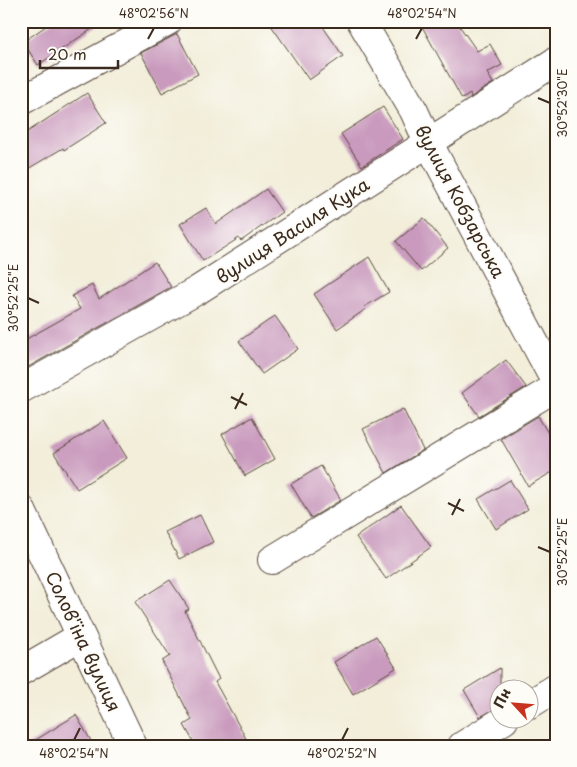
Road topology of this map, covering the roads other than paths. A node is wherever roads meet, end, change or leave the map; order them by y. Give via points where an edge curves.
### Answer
1 (168, 21) edge
2 (361, 21) edge
3 (556, 61) edge
4 (21, 101) edge
5 (428, 142) junction
6 (556, 383) edge
7 (556, 387) edge
8 (21, 389) edge
9 (21, 509) edge
10 (272, 560) dead end
11 (81, 636) junction
12 (21, 671) edge
13 (556, 688) edge
14 (540, 698) edge
15 (490, 729) edge
16 (133, 746) edge
17 (462, 746) edge

1 - 4 street
2 - 5 street, вулиця Кобзарська via 414,111
3 - 5 street, вулиця Василя Кука
5 - 6 street, вулиця Кобзарська
5 - 8 street, вулиця Василя Кука via 198,290
7 - 10 street
9 - 11 street, Солов'їна вулиця
11 - 12 street
11 - 16 street, Солов'їна вулиця
13 - 14 street
15 - 17 street

